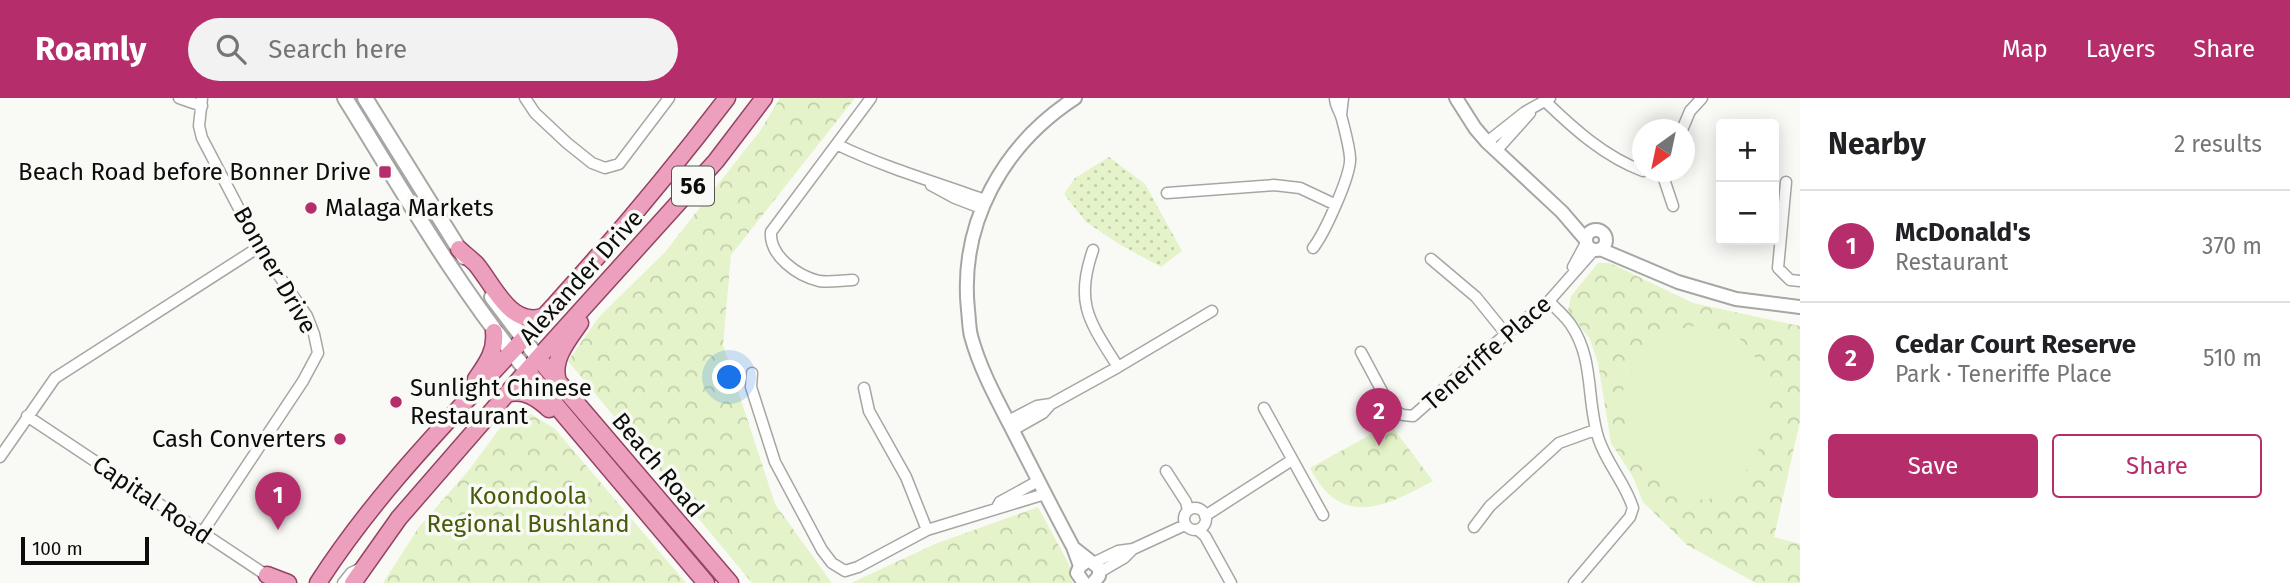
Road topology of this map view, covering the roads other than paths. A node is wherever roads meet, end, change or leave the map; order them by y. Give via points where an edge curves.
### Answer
1 (179, 98) edge
2 (211, 98) edge
3 (345, 98) edge
4 (365, 98) edge
5 (525, 98) edge
6 (669, 98) edge
7 (727, 98) edge
8 (764, 98) edge
9 (871, 98) edge
10 (1074, 98) edge
11 (1335, 98) edge
12 (1343, 98) edge
13 (1456, 98) edge
14 (1702, 98) edge
15 (1549, 100) edge
16 (202, 102) edge
17 (1341, 116) junction
18 (1687, 119) edge
19 (838, 145) junction
20 (1491, 146) junction
21 (404, 160) junction
22 (1632, 166) edge
23 (1665, 182) edge
24 (1786, 182) dead end
25 (1167, 193) dead end
26 (983, 204) junction
27 (1334, 204) junction
28 (1673, 206) dead end
29 (415, 210) junction
30 (1594, 241) junction
31 (260, 247) junction
32 (1313, 248) dead end
33 (459, 249) junction
34 (1093, 250) dead end
35 (1431, 259) dead end
36 (618, 270) junction
37 (853, 280) dead end
38 (1800, 281) edge
39 (1549, 301) junction
40 (1800, 307) edge
41 (1212, 311) dead end
42 (542, 317) junction
43 (494, 332) junction
44 (1506, 334) junction
45 (522, 338) junction
46 (510, 352) junction
47 (1361, 352) dead end
48 (538, 358) junction
49 (1118, 368) junction
50 (527, 371) junction
51 (752, 373) dead end
52 (558, 382) junction
53 (864, 388) dead end
54 (508, 394) junction
55 (1264, 408) dead end
56 (27, 416) junction
57 (1010, 425) junction
58 (1595, 430) junction
59 (437, 431) junction
60 (0, 457) edge
61 (597, 457) junction
62 (1292, 460) junction
63 (1167, 471) dead end
64 (1038, 481) junction
65 (1045, 494) junction
66 (996, 509) junction
67 (1188, 510) junction
68 (1324, 515) dead end
69 (1205, 516) junction
70 (1185, 525) junction
71 (1474, 527) dead end
72 (927, 530) junction
73 (1198, 530) junction
74 (202, 533) junction
75 (364, 566) junction
76 (1093, 573) edge
77 (271, 579) edge
78 (317, 582) edge
79 (288, 583) edge
80 (343, 583) edge
81 (353, 583) edge
82 (706, 583) edge
83 (730, 583) edge
84 (1084, 583) edge
85 (1231, 583) edge
86 (1574, 583) edge

1 - 16 street
2 - 16 street
3 - 29 main road, Beach Road
4 - 21 main road, Beach Road
5 - 6 street via 568,143 605,168 620,164
7 - 42 main road, Alexander Drive / 56 via 645,202
8 - 36 main road, Alexander Drive / 56 via 716,161
9 - 19 street
10 - 26 street via 1027,137
11 - 17 street
12 - 17 street
13 - 20 street
14 - 18 street
15 - 20 street
15 - 22 street via 1567,122 1607,153
16 - 31 street, Bonner Drive via 202,138
17 - 27 street via 1350,159 1348,176
19 - 26 street via 955,198
19 - 37 street via 771,232 771,242 797,273 821,282
20 - 30 street
21 - 29 main road via 402,178 416,201
21 - 33 main road, Beach Road
23 - 28 street
24 - 38 street via 1777,268 1790,280
25 - 27 street via 1274,185 1300,188
26 - 57 street via 966,271 971,334 986,380
27 - 32 street
29 - 43 main road, Beach Road
30 - 39 street, Teneriffe Place
30 - 40 street via 1678,282 1736,299
31 - 56 street via 55,378
31 - 74 street, Bonner Drive via 307,316 318,354
33 - 42 main road via 516,313 527,319
33 - 45 main road, Beach Road
34 - 49 street via 1083,295 1091,324
35 - 44 street via 1476,297
36 - 48 main road, Alexander Drive / 56
36 - 52 main road via 558,358
39 - 44 street, Teneriffe Place
39 - 58 street via 1571,325 1584,352
41 - 49 street
42 - 45 main road, Alexander Drive / 56
43 - 46 main road, Beach Road
43 - 59 main road via 495,344 484,366
44 - 47 street, Teneriffe Place via 1413,416 1392,410
45 - 46 main road, Alexander Drive / 56
45 - 48 main road, Beach Road
46 - 50 main road, Beach Road
46 - 59 main road, Alexander Drive / 56
48 - 50 main road, Alexander Drive / 56
48 - 52 main road, Beach Road
49 - 57 street via 1051,404 1043,413
50 - 54 main road, Alexander Drive / 56
50 - 61 main road, Beach Road
51 - 72 street via 751,387 775,463 832,563 845,571 858,567
52 - 83 main road, Beach Road
53 - 72 street via 869,411 906,477
54 - 61 main road via 521,392 538,399
54 - 75 main road, Alexander Drive / 56 via 399,517
55 - 62 street
56 - 60 street
56 - 74 street, Capital Road
57 - 64 street
58 - 71 street via 1559,443 1490,506
58 - 86 street via 1633,508
59 - 78 main road, Alexander Drive / 56 via 375,503
61 - 82 main road, Beach Road
62 - 68 street
62 - 69 street
63 - 67 street
64 - 65 street
64 - 66 street via 1000,502
65 - 66 street
65 - 76 street via 1073,547
66 - 72 street
67 - 69 street via 1200,510
67 - 70 street
69 - 73 street via 1204,526
70 - 73 street
70 - 76 street via 1133,549 1118,551
73 - 85 street
74 - 77 street, Capital Road
75 - 80 street
75 - 81 main road, Alexander Drive / 56
76 - 84 street via 1078,577
77 - 79 main road

